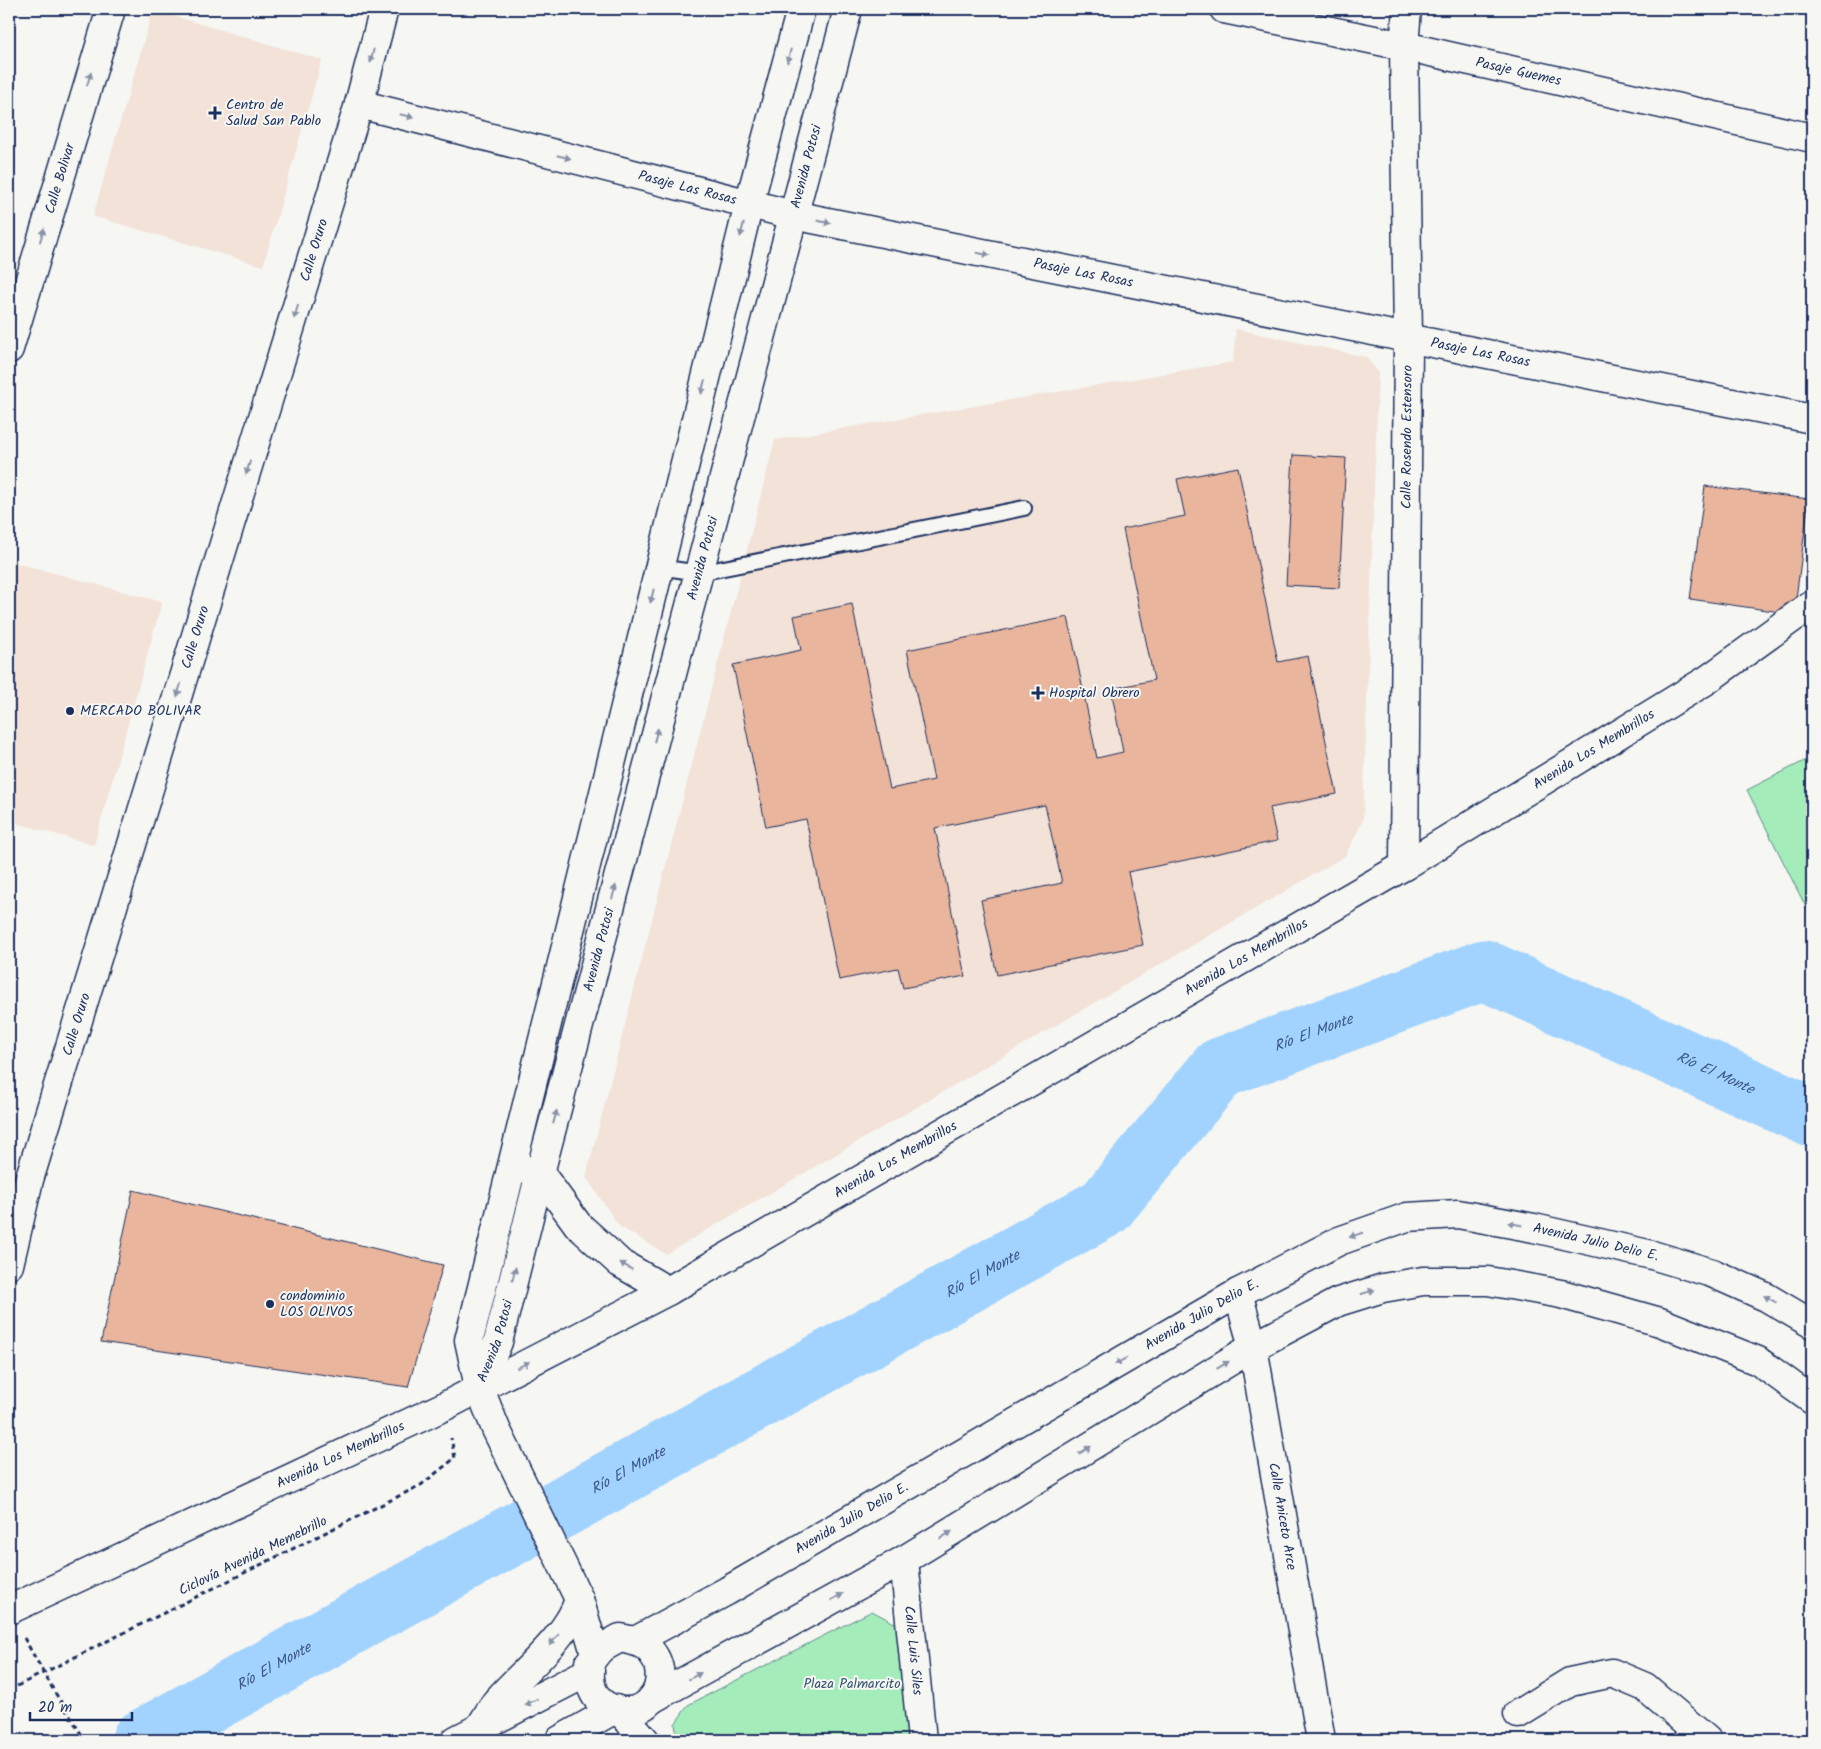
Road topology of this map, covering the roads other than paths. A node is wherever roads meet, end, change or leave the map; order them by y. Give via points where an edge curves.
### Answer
1 (111, 9) edge
2 (384, 9) edge
3 (801, 9) edge
4 (848, 9) edge
5 (1224, 9) edge
6 (1407, 9) edge
7 (1404, 46) junction
8 (360, 104) junction
9 (1812, 138) edge
10 (748, 204) junction
11 (793, 216) junction
12 (19, 274) edge
13 (1408, 339) junction
14 (9, 349) edge
15 (1812, 419) edge
16 (1024, 508) dead end
17 (659, 567) junction
18 (699, 573) junction
19 (1812, 604) edge
20 (1404, 866) junction
21 (512, 1166) junction
22 (540, 1173) junction
23 (19, 1178) edge
24 (9, 1265) edge
25 (668, 1291) junction
26 (1238, 1293) junction
27 (1812, 1324) edge
28 (1252, 1347) junction
29 (479, 1387) junction
30 (1812, 1400) edge
31 (904, 1560) junction
32 (577, 1596) junction
33 (9, 1610) edge
34 (627, 1640) junction
35 (592, 1662) junction
36 (633, 1706) junction
37 (1518, 1714) dead end
38 (468, 1734) edge
39 (560, 1740) edge
40 (645, 1740) edge
41 (655, 1740) edge
42 (922, 1740) edge
43 (1321, 1740) edge
44 (1707, 1740) edge

12 -> 1 street, Calle Bolivar
2 -> 8 street, Calle Oruro
3 -> 10 street, Avenida Potosi
4 - 11 street, Avenida Potosi
5 - 7 street, Pasaje Guemes
6 - 7 street, Calle Rosendo Estensoro
7 - 9 street, Pasaje Guemes
7 - 13 street, Calle Rosendo Estensoro
8 -> 10 street, Pasaje Las Rosas
8 -> 23 street, Calle Oruro
10 - 11 street, Pasaje Las Rosas
10 -> 17 street, Avenida Potosi
11 -> 13 street, Pasaje Las Rosas
11 - 18 street, Avenida Potosi
12 - 14 street, Calle Bolivar
13 - 15 street, Pasaje Las Rosas
13 - 20 street, Calle Rosendo Estensoro
16 - 18 lane
17 - 18 lane
17 -> 21 street, Avenida Potosi
22 -> 18 street, Avenida Potosi
19 - 20 street, Avenida Los Membrillos via 1707,680
20 - 25 street, Avenida Los Membrillos
21 - 22 street
21 - 29 street, Avenida Potosi via 469,1340
25 -> 22 street via 620,1263 578,1225
29 -> 22 street, Avenida Potosi via 498,1342
23 - 24 street, Calle Oruro
29 -> 25 street, Avenida Los Membrillos
27 -> 26 street, Avenida Julio Delio E. via 1766,1297 1712,1273 1616,1247 1458,1214 1407,1217 1339,1241
26 - 28 street, Calle Aniceto Arce
26 -> 34 street, Avenida Julio Delio E. via 727,1591
28 -> 30 street via 1338,1302 1383,1288 1424,1281 1488,1282 1561,1294 1660,1322 1758,1361
31 -> 28 street
28 - 43 street, Calle Aniceto Arce
29 - 32 street
29 - 33 street, Avenida Los Membrillos via 445,1406
36 -> 31 street
31 - 42 street, Calle Luis Siles
32 - 34 street
32 - 35 street
32 -> 38 street via 577,1609 565,1627
34 - 35 street
34 - 36 street via 646,1646 659,1666 660,1679
35 - 36 street via 590,1683 603,1704
35 -> 38 street
36 - 39 street
36 - 40 street
36 - 41 street
37 - 44 street via 1570,1682 1612,1673 1645,1687

